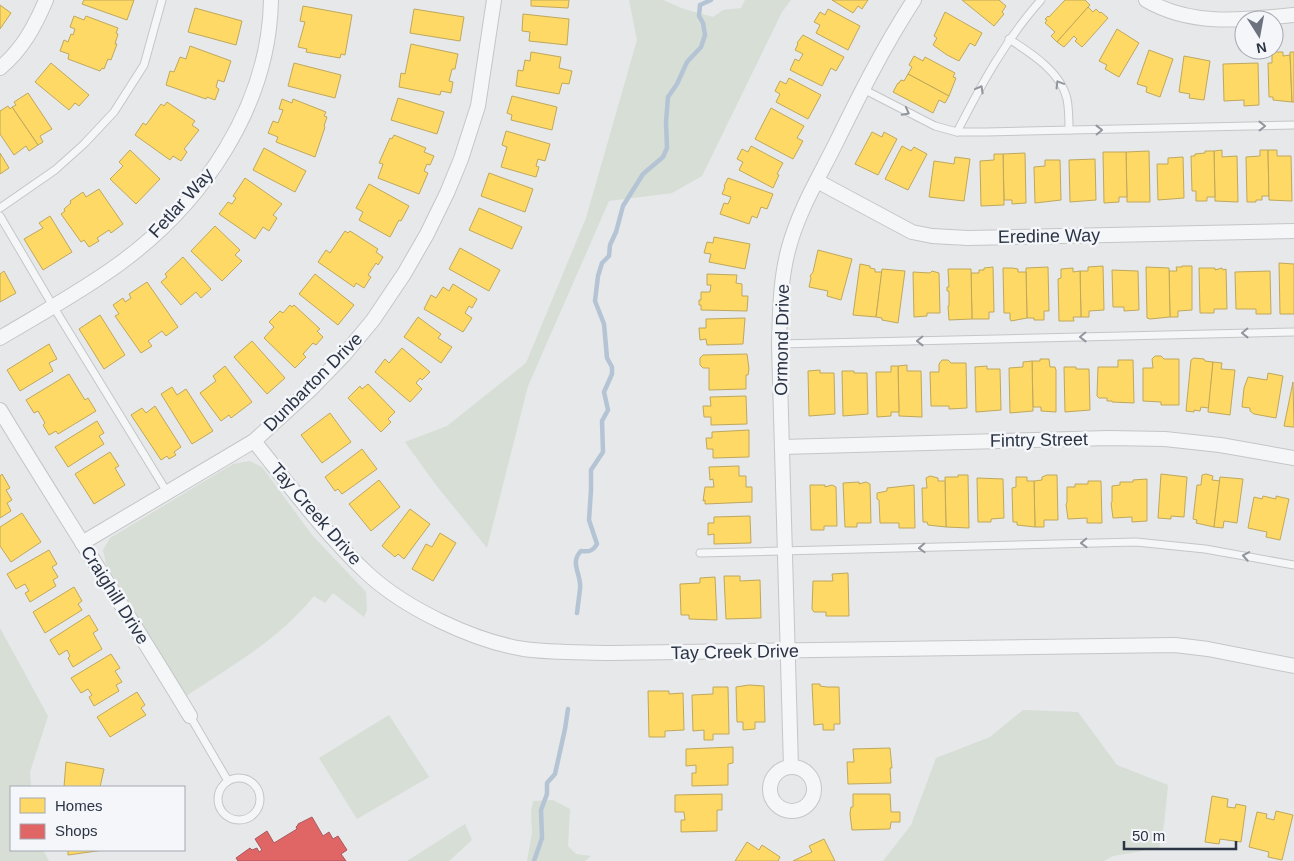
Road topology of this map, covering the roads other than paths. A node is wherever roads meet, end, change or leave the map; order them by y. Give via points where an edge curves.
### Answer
1 (46, 0) edge
2 (162, 0) edge
3 (271, 0) edge
4 (494, 0) edge
5 (914, 0) edge
6 (1041, 0) edge
7 (1146, 0) edge
8 (1294, 15) edge
9 (1009, 39) junction
10 (0, 68) edge
11 (863, 89) junction
12 (1294, 125) edge
13 (1070, 130) junction
14 (957, 132) junction
15 (817, 180) junction
16 (0, 208) edge
17 (0, 216) edge
18 (1294, 230) edge
19 (52, 306) junction
20 (1294, 332) edge
21 (0, 338) edge
22 (779, 344) junction
23 (0, 410) edge
24 (254, 441) junction
25 (782, 447) junction
26 (1294, 458) edge
27 (167, 492) junction
28 (82, 543) junction
29 (784, 552) junction
30 (700, 554) dead end
31 (1294, 565) edge
32 (787, 652) junction
33 (1294, 666) edge
34 (190, 716) joint
35 (791, 767) dead end
36 (228, 781) junction

1 - 10 street via 25,41
2 - 16 lane via 144,65 114,112 55,170
3 - 19 street, Fetlar Way via 267,45 252,98 204,180 143,246
4 - 24 street, Dunbarton Drive via 478,106 458,167 427,234 378,312 344,355
5 - 11 street, Ormond Drive
6 - 9 lane
7 - 8 street via 1176,13 1202,19 1248,20
13 -> 9 lane via 1067,98 1060,81 1044,64
14 -> 9 lane
11 -> 14 lane via 934,126
11 - 15 street, Ormond Drive
13 -> 12 lane
13 - 14 lane
15 - 18 street, Eredine Way via 892,223 932,236 968,238
15 - 22 street, Ormond Drive via 796,224 789,248 780,302
17 - 19 lane
19 - 21 street, Fetlar Way
19 - 27 lane
20 -> 22 lane
22 - 25 street, Ormond Drive
23 - 28 street, Craighill Drive
24 - 27 street, Dunbarton Drive
24 - 32 street, Tay Creek Drive via 330,536 368,575 436,620 483,640 555,652
25 - 26 street, Fintry Street via 1165,439
25 - 29 street, Ormond Drive
27 - 28 street, Dunbarton Drive
28 - 34 street, Craighill Drive
29 - 30 lane
31 -> 29 lane via 1206,549 1136,542
29 - 32 street, Ormond Drive
32 - 33 street, Tay Creek Drive via 1175,645
32 - 35 street, Ormond Drive
34 - 36 lane, Craighill Drive
36 - 36 lane via 219,791 222,812 237,820 250,817 259,807 260,798 254,783 241,778

